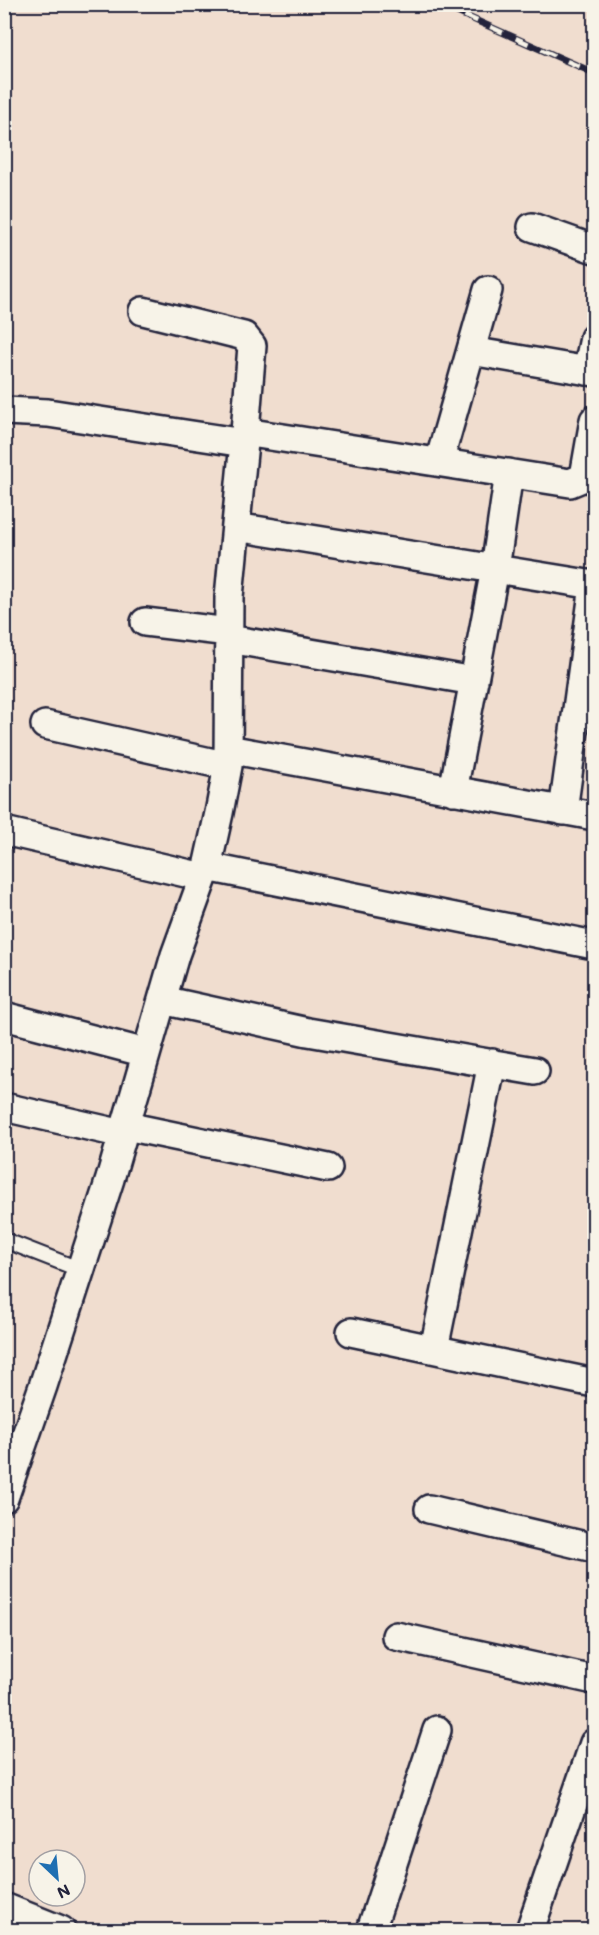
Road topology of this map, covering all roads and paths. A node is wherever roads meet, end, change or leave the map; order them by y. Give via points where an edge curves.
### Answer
1 (532, 226) dead end
2 (594, 249) edge
3 (488, 290) dead end
4 (143, 311) dead end
5 (594, 338) edge
6 (471, 351) junction
7 (590, 371) edge
8 (4, 411) edge
9 (594, 420) edge
10 (245, 437) junction
11 (439, 462) junction
12 (509, 473) junction
13 (236, 528) junction
14 (495, 569) junction
15 (594, 585) edge
16 (145, 622) dead end
17 (229, 636) junction
18 (474, 681) junction
19 (45, 725) dead end
20 (228, 758) junction
21 (453, 791) junction
22 (563, 812) junction
23 (594, 816) edge
24 (4, 831) edge
25 (205, 872) junction
26 (594, 945) edge
27 (162, 1000) junction
28 (4, 1016) edge
29 (146, 1053) junction
30 (492, 1063) junction
31 (535, 1071) dead end
32 (4, 1107) edge
33 (124, 1130) junction
34 (328, 1167) dead end
35 (4, 1240) edge
36 (81, 1270) junction
37 (351, 1332) dead end
38 (434, 1349) junction
39 (592, 1375) edge
40 (4, 1497) edge
41 (429, 1509) dead end
42 (594, 1548) edge
43 (396, 1636) dead end
44 (594, 1680) edge
45 (437, 1730) dead end
46 (594, 1743) edge
47 (14, 1918) edge
48 (61, 1930) edge
49 (371, 1930) edge
50 (530, 1930) edge

1 - 2 street
3 - 6 street
4 - 10 street via 249,340 252,346
5 - 7 street
6 - 7 street
6 - 11 street
8 - 10 street
9 - 12 street via 582,478 570,483
10 - 11 street
10 - 13 street
11 - 12 street
12 - 14 street
13 - 14 street
13 - 17 street
14 - 15 street
14 - 18 street
15 - 22 street
16 - 17 street
17 - 18 street
17 - 20 street
18 - 21 street
19 - 20 street
20 - 21 street
20 - 25 street
21 - 22 street
22 - 23 street
24 - 25 street
25 - 26 street
25 - 27 street
27 - 29 street
27 - 30 street via 308,1032
28 - 29 street
29 - 33 street
30 - 31 street
30 - 38 street
32 - 33 street
33 - 34 street
33 - 36 street
35 - 36 lane
36 - 40 street
37 - 38 street
38 - 39 street
41 - 42 street
43 - 44 street
45 - 49 street
46 - 50 street
47 - 48 street

